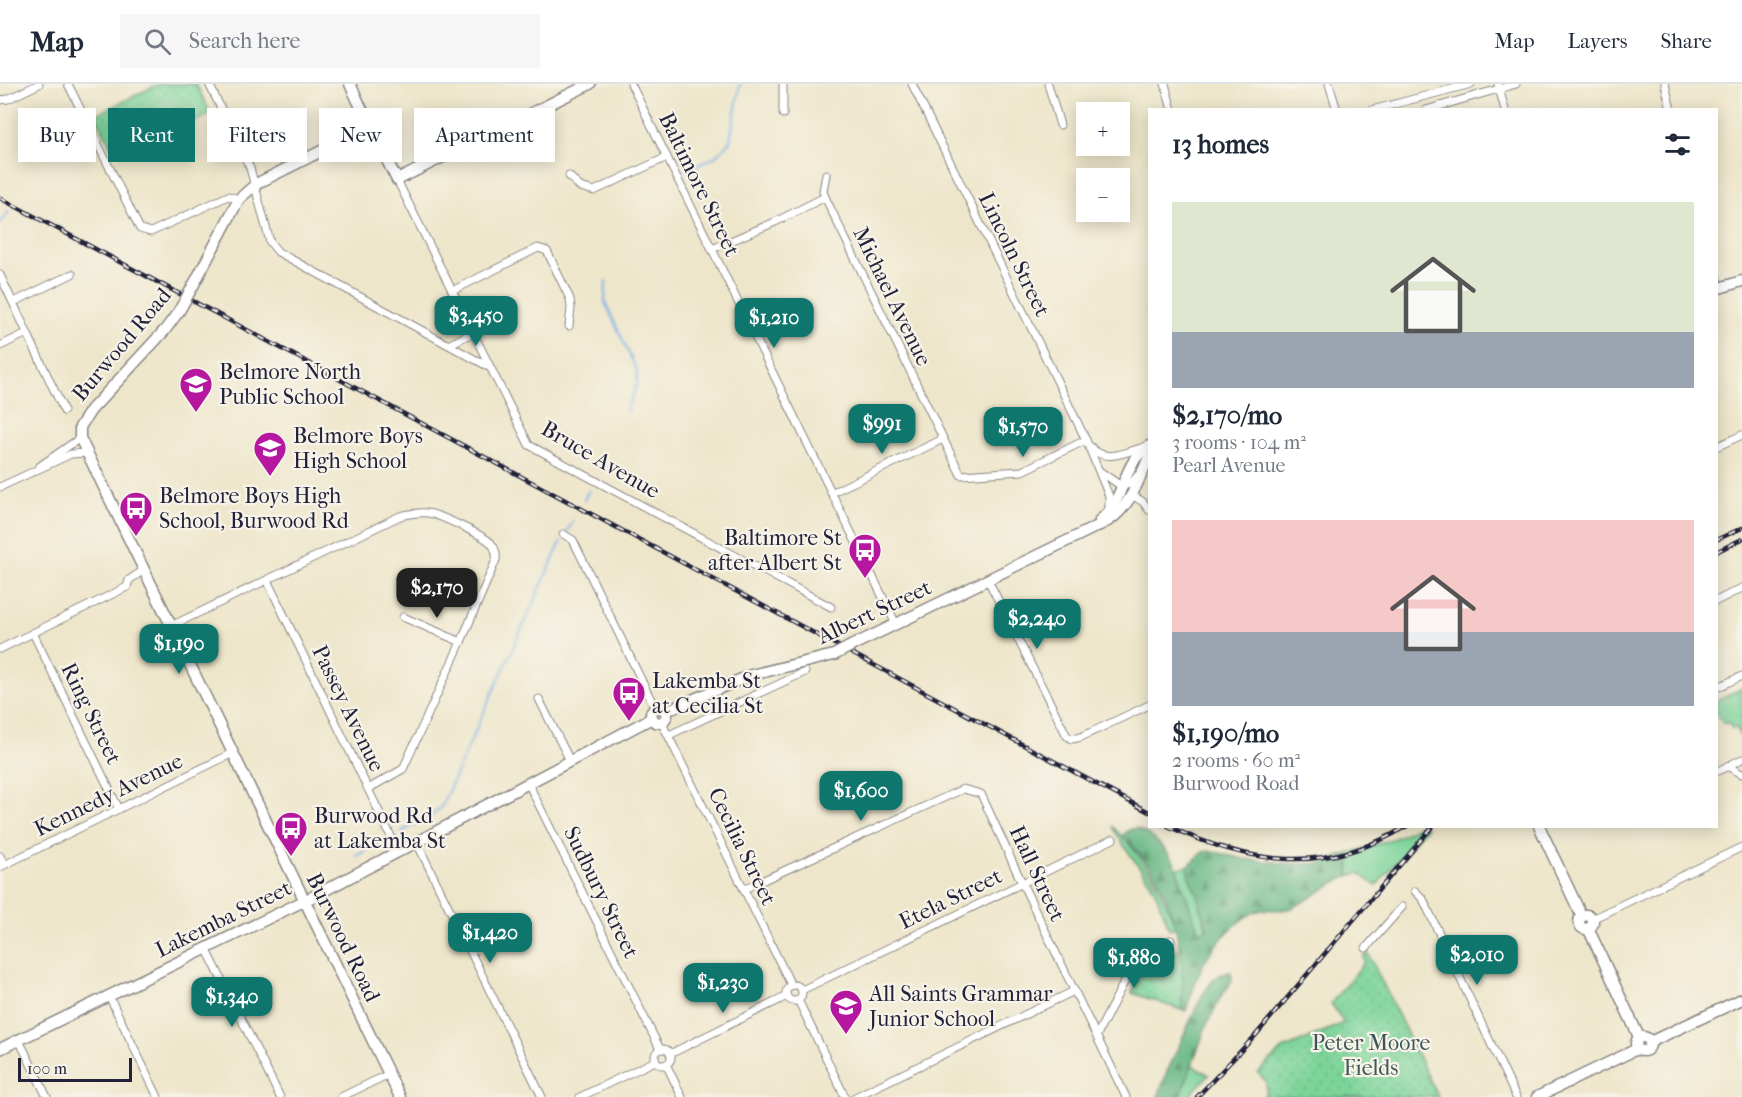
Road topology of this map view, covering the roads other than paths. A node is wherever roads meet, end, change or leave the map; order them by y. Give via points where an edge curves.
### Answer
1 (39, 84) edge
2 (68, 84) edge
3 (209, 84) edge
4 (350, 84) edge
5 (590, 84) edge
6 (631, 84) edge
7 (783, 84) edge
8 (912, 84) edge
9 (1048, 84) edge
10 (1165, 84) edge
11 (1329, 84) edge
12 (1471, 84) edge
13 (1516, 84) edge
14 (1665, 84) edge
15 (1499, 86) edge
16 (0, 100) edge
17 (361, 108) edge
18 (1171, 108) edge
19 (1336, 108) edge
20 (1380, 108) edge
21 (1432, 108) edge
22 (1504, 108) edge
23 (1671, 108) edge
24 (783, 114) dead end
25 (1060, 125) dead end
26 (319, 152) edge
27 (667, 157) junction
28 (388, 162) edge
29 (826, 174) dead end
30 (569, 176) dead end
31 (397, 180) junction
32 (255, 184) junction
33 (825, 197) junction
34 (239, 199) junction
35 (712, 249) junction
36 (72, 274) dead end
37 (0, 275) edge
38 (1742, 281) edge
39 (1718, 288) edge
40 (452, 291) junction
41 (14, 302) junction
42 (568, 326) dead end
43 (27, 333) junction
44 (472, 333) junction
45 (450, 344) junction
46 (0, 346) edge
47 (489, 367) junction
48 (64, 411) dead end
49 (1742, 435) edge
50 (80, 438) junction
51 (943, 438) junction
52 (1086, 440) junction
53 (1148, 446) edge
54 (1718, 446) edge
55 (1148, 447) edge
56 (87, 453) junction
57 (1148, 460) edge
58 (37, 469) junction
59 (1097, 470) junction
60 (1121, 486) junction
61 (0, 487) edge
62 (831, 493) junction
63 (1132, 495) junction
64 (1148, 509) edge
65 (1104, 518) junction
66 (562, 534) dead end
67 (1059, 545) junction
68 (144, 570) junction
69 (267, 580) junction
70 (988, 580) junction
71 (1742, 588) edge
72 (1718, 600) edge
73 (831, 607) dead end
74 (403, 617) dead end
75 (896, 624) junction
76 (171, 626) junction
77 (33, 633) junction
78 (461, 642) junction
79 (0, 649) edge
80 (805, 672) dead end
81 (1742, 676) edge
82 (1718, 687) edge
83 (539, 699) dead end
84 (1148, 705) edge
85 (658, 712) junction
86 (662, 723) joint
87 (669, 735) junction
88 (233, 753) junction
89 (1742, 759) edge
90 (570, 761) junction
91 (1727, 766) junction
92 (1718, 771) edge
93 (1742, 774) edge
94 (528, 783) junction
95 (368, 789) junction
96 (119, 809) junction
97 (1540, 828) edge
98 (1113, 839) dead end
99 (417, 842) junction
100 (1742, 847) edge
101 (398, 851) junction
102 (0, 856) edge
103 (2, 866) edge
104 (1022, 883) junction
105 (744, 889) junction
106 (1415, 891) dead end
107 (304, 900) junction
108 (1402, 907) dead end
109 (1587, 921) junction
110 (1171, 940) dead end
111 (206, 948) junction
112 (1366, 948) dead end
113 (792, 985) junction
114 (802, 990) junction
115 (1074, 991) junction
116 (109, 996) junction
117 (787, 996) junction
118 (1742, 999) edge
119 (798, 1000) junction
120 (1097, 1035) junction
121 (19, 1040) junction
122 (1645, 1040) junction
123 (660, 1049) junction
124 (0, 1050) edge
125 (670, 1054) junction
126 (656, 1061) junction
127 (666, 1064) junction
128 (389, 1074) junction
129 (47, 1097) edge
130 (158, 1097) edge
131 (280, 1097) edge
132 (341, 1097) edge
133 (400, 1097) edge
134 (542, 1097) edge
135 (580, 1097) edge
136 (682, 1097) edge
137 (845, 1097) edge
138 (855, 1097) edge
139 (1126, 1097) edge
140 (1516, 1097) edge
141 (1537, 1097) edge

1 - 16 street
2 - 34 street via 143,231 156,230 228,196
3 - 32 street
4 - 17 main road
5 - 31 main road
6 - 27 street, Baltimore Street
7 - 24 street
8 - 52 street, Lincoln Street
9 - 25 street
10 - 18 street
11 - 19 street
12 - 20 street
13 - 15 street
14 - 23 street
15 - 21 street
15 - 22 street
26 - 32 main road, Burwood Road
27 - 30 street via 594,191 580,187
27 - 35 street, Baltimore Street
28 - 31 main road, Bruce Avenue
29 - 33 street, Michael Avenue
31 - 40 street, Bruce Avenue
32 - 34 main road, Burwood Road
32 - 45 street via 270,242 278,252
33 - 35 street
33 - 51 street, Michael Avenue
34 - 50 main road, Burwood Road, bridge via 179,311 91,410 80,427
35 - 62 street, Baltimore Street
36 - 41 street
37 - 41 street
38 - 39 main road
40 - 42 street via 543,248 570,299
40 - 44 street, Bruce Avenue
41 - 43 street
43 - 46 street
43 - 48 street
44 - 45 street
44 - 47 street, Bruce Avenue
45 - 47 street
47 - 73 street, Bruce Avenue via 529,445
49 - 54 street
50 - 56 main road, Burwood Road
50 - 58 street
51 - 52 street, Michael Avenue via 961,475 1022,471
51 - 62 street
52 - 53 street via 1103,456
52 - 59 street, Lincoln Street
55 - 60 main road, Albert Street via 1133,461
56 - 58 street via 71,454
56 - 68 main road, Burwood Road
57 - 60 street via 1131,484
57 - 63 main road, Albert Street
58 - 61 street
59 - 60 street
59 - 65 street, Lincoln Street via 1110,500
60 - 65 main road, Albert Street
62 - 75 street, Baltimore Street
63 - 64 street
63 - 67 main road, Albert Street via 1114,517
65 - 67 main road, Albert Street
66 - 85 street via 573,540
67 - 70 main road, Albert Street
68 - 76 main road, Burwood Road
68 - 77 street via 129,580 127,587
69 - 76 street
69 - 78 street via 400,516 417,512 438,516 492,543 497,555
69 - 95 street, Passey Avenue
70 - 75 main road, Albert Street
70 - 84 street via 1063,732 1072,739 1081,737
71 - 72 street
74 - 78 street
75 - 85 main road, Albert Street, bridge via 834,655 752,675
76 - 88 main road, Burwood Road
77 - 79 street
77 - 96 street, Ring Street
78 - 95 street via 403,769
80 - 87 street, Albert Street
81 - 82 street
83 - 90 street
85 - 86 main road via 657,723
85 - 90 main road, Lakemba Street
86 - 87 street, Cecilia Street
87 - 105 street, Cecilia Street
88 - 96 street, Kennedy Avenue
88 - 107 main road, Burwood Road
89 - 91 street
90 - 94 main road, Lakemba Street
91 - 92 street
91 - 93 street
94 - 99 main road, Lakemba Street
94 - 123 street, Sudbury Street
95 - 101 street, Passey Avenue
96 - 103 street, Kennedy Avenue
97 - 109 main road
98 - 104 street, Etela Street
99 - 101 main road, Lakemba Street
99 - 134 street
100 - 109 street
101 - 107 main road, Lakemba Street
102 - 103 street
104 - 105 street, Hall Street via 981,794 963,789
104 - 114 street, Etela Street
104 - 115 street, Hall Street
105 - 113 street, Cecilia Street
106 - 140 street via 1423,899
107 - 111 main road, Lakemba Street
107 - 128 main road, Burwood Road
108 - 112 street
109 - 122 main road
110 - 120 street via 1135,961
111 - 116 main road, Lakemba Street
111 - 131 street
113 - 114 street
113 - 117 street
114 - 119 street
115 - 120 street, Hall Street
115 - 138 street
116 - 121 main road, Lakemba Street
116 - 130 street
117 - 119 street
117 - 125 street
118 - 122 main road
119 - 137 street
120 - 139 street, Hall Street
121 - 124 main road, Lakemba Street
121 - 129 street
122 - 141 main road via 1650,1047 1646,1051 1637,1049
123 - 125 street
123 - 126 street
125 - 127 street
126 - 127 street
126 - 135 street
127 - 136 street
128 - 132 street
128 - 133 main road, Burwood Road

